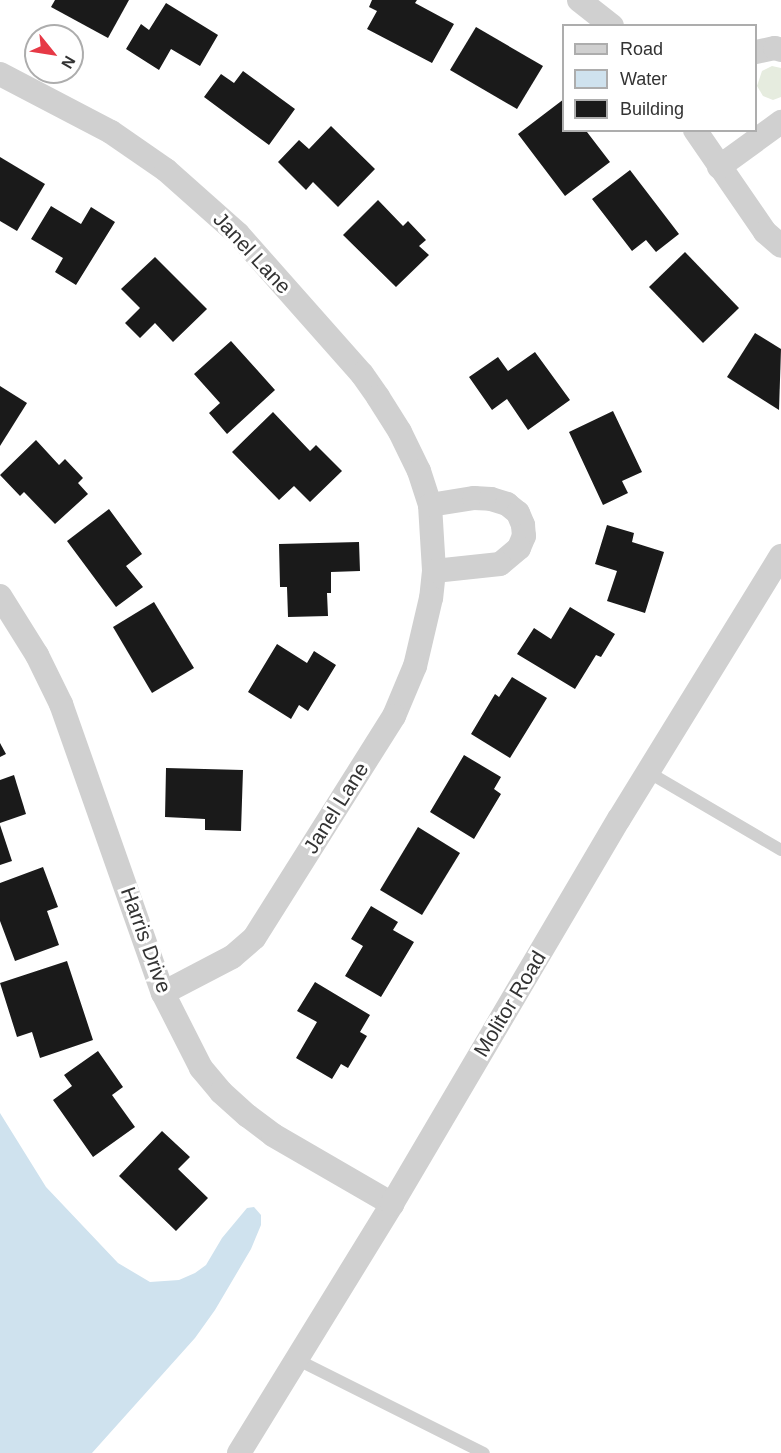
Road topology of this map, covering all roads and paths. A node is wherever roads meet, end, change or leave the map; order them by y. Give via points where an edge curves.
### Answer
1 (579, 0) edge
2 (609, 24) edge
3 (781, 50) edge
4 (757, 51) edge
5 (0, 75) edge
6 (781, 122) edge
7 (695, 132) edge
8 (719, 167) junction
9 (781, 246) edge
10 (430, 505) junction
11 (781, 556) edge
12 (434, 571) junction
13 (0, 596) edge
14 (648, 772) junction
15 (781, 850) edge
16 (163, 993) junction
17 (392, 1204) junction
18 (296, 1359) junction
19 (239, 1453) edge
20 (484, 1453) edge

1 - 2 street
3 - 4 street
5 - 10 street, Janel Lane via 111,132 166,170 238,234 373,389 400,432
6 - 8 street
7 - 8 street
8 - 9 street via 765,232
10 - 12 street, Janel Lane
10 - 12 street via 491,499 507,504 524,525 519,548 500,564
11 - 14 street, Molitor Road
12 - 16 street, Janel Lane via 422,644 403,696 276,906 254,938 232,957
13 - 16 street, Harris Drive via 37,655 61,704
14 - 15 lane
14 - 17 street, Molitor Road
16 - 17 street, Harris Drive via 191,1050 221,1092 273,1135
17 - 18 street, Molitor Road
18 - 19 street, Molitor Road
18 - 20 lane

